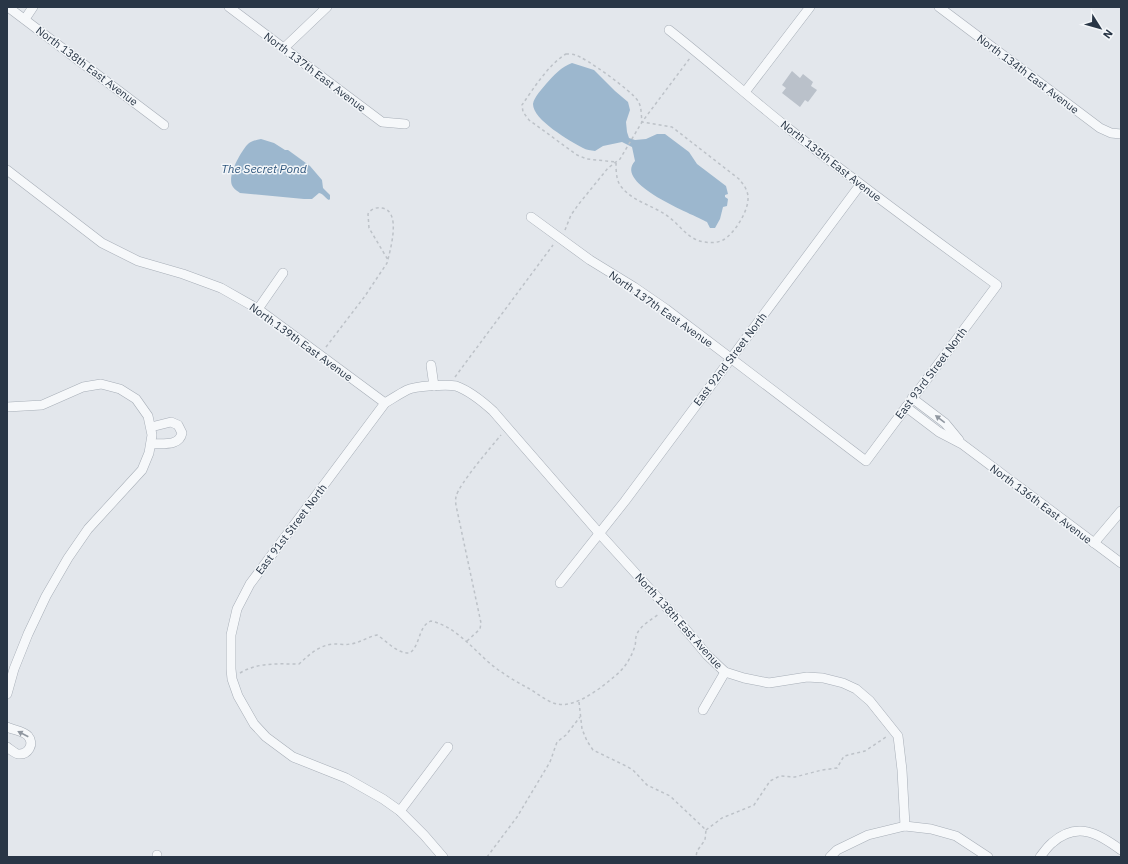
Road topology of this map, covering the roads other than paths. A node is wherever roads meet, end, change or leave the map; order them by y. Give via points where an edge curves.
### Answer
1 (8, 7) edge
2 (33, 7) edge
3 (229, 7) edge
4 (327, 7) edge
5 (810, 7) edge
6 (939, 7) edge
7 (25, 19) junction
8 (669, 30) dead end
9 (284, 48) junction
10 (745, 92) junction
11 (406, 124) dead end
12 (164, 125) dead end
13 (1121, 134) edge
14 (7, 170) edge
15 (860, 185) junction
16 (531, 217) dead end
17 (283, 273) dead end
18 (997, 285) joint
19 (258, 309) junction
20 (730, 358) junction
21 (431, 365) dead end
22 (434, 386) junction
23 (912, 398) junction
24 (385, 403) junction
25 (7, 407) edge
26 (906, 407) junction
27 (962, 444) junction
28 (866, 461) joint
29 (1121, 511) edge
30 (599, 533) junction
31 (1094, 543) junction
32 (1121, 563) edge
33 (560, 583) dead end
34 (724, 672) junction
35 (7, 694) edge
36 (703, 710) dead end
37 (7, 727) edge
38 (7, 747) edge
39 (448, 747) dead end
40 (400, 811) junction
41 (905, 826) junction
42 (1121, 850) edge
43 (443, 857) edge
44 (830, 857) edge
45 (988, 857) edge
46 (1040, 857) edge

1 - 7 street, North 138th East Avenue
2 - 7 street
3 - 9 street, North 137th East Avenue
4 - 9 street
5 - 10 street
6 - 13 street, North 134th East Avenue via 1100,128
7 - 12 street, North 138th East Avenue
8 - 10 street, North 135th East Avenue
9 - 11 street, North 137th East Avenue via 382,122
10 - 15 street, North 135th East Avenue
14 - 19 street, North 139th East Avenue via 102,243 138,261 221,288
15 - 18 street, North 135th East Avenue
15 - 20 street, East 92nd Street North
16 - 20 street, North 137th East Avenue via 590,260 666,309
17 - 19 street
18 - 23 street, East 93rd Street North
19 - 24 street, North 139th East Avenue
20 - 28 street, North 137th East Avenue
20 - 30 street, East 92nd Street North
21 - 22 street
22 - 24 street, North 138th East Avenue via 408,390
22 - 30 street, North 138th East Avenue via 457,386 475,396 493,411
23 - 26 street, East 93rd Street North
27 -> 23 street, North 136th East Avenue via 945,423
24 - 40 street, East 91st Street North via 250,584 237,609 231,635 231,669 238,696 266,737 293,757 366,788
25 - 35 street via 42,404 83,387 101,384 120,389 136,399 148,416 151,435 149,453 142,470 88,529 50,589 28,634
26 - 27 street, North 136th East Avenue via 939,432
26 - 28 street, East 93rd Street North
27 - 31 street, North 136th East Avenue
29 - 31 street
30 - 33 street, East 92nd Street North
30 - 34 street, North 138th East Avenue
31 - 32 street, North 136th East Avenue
34 - 36 street
34 - 41 street, North 138th East Avenue via 769,683 807,677 823,678 856,689 870,701 898,736
38 -> 37 street via 21,754 28,750 31,744 26,735
39 - 40 street
40 - 43 street
41 - 44 street via 868,835 837,850
41 - 45 street via 931,829 956,836
42 - 46 street via 1105,838 1086,830 1068,833 1052,843

